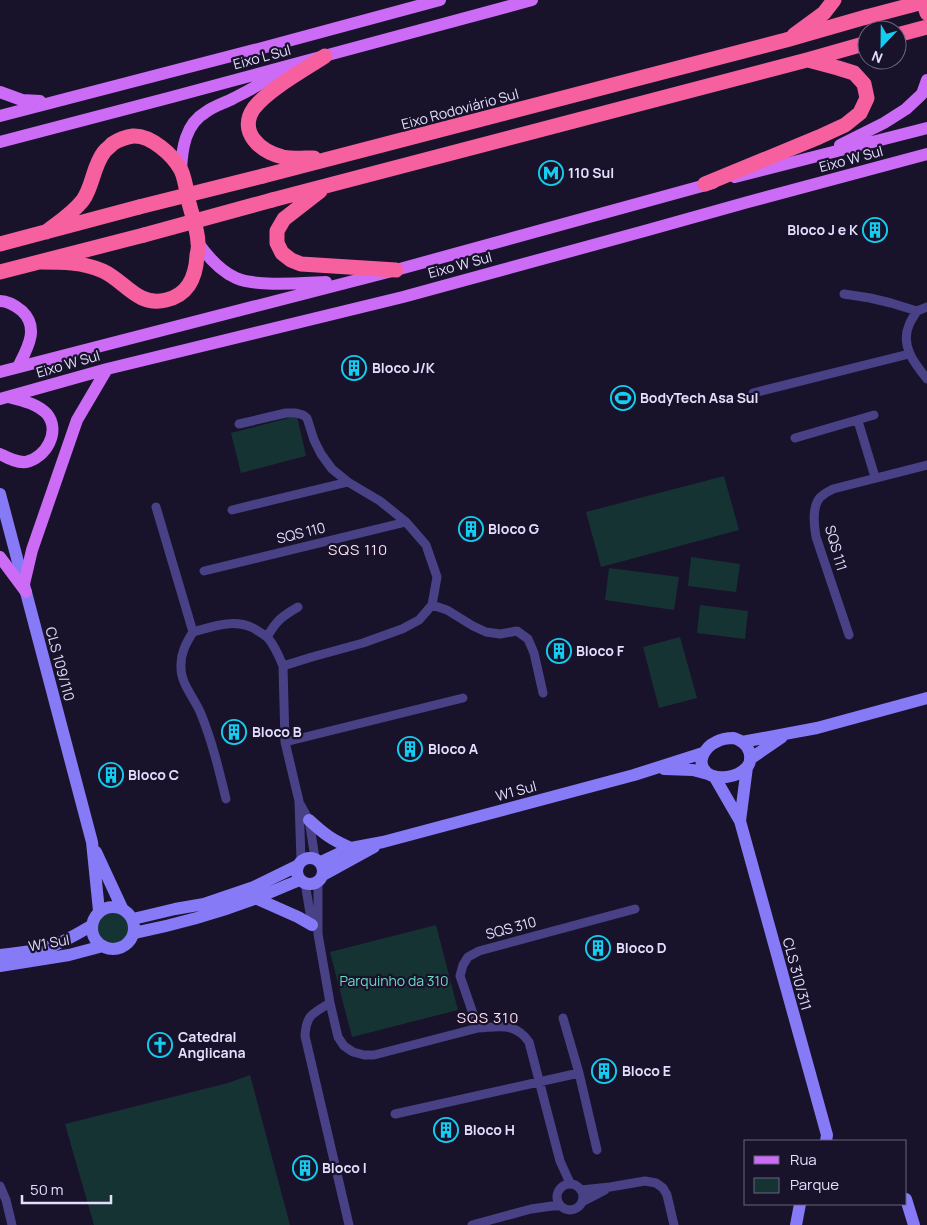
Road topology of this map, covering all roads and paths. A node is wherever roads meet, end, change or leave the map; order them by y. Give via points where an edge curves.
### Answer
1 (440, 0) edge
2 (532, 0) edge
3 (834, 0) edge
4 (923, 0) edge
5 (927, 1) edge
6 (927, 13) edge
7 (927, 27) edge
8 (907, 32) edge
9 (786, 40) junction
10 (857, 46) edge
11 (325, 56) junction
12 (807, 60) junction
13 (289, 65) junction
14 (927, 80) edge
15 (0, 92) edge
16 (56, 102) junction
17 (0, 116) edge
18 (927, 128) edge
19 (0, 142) edge
20 (927, 154) edge
21 (816, 157) junction
22 (331, 159) junction
23 (181, 170) junction
24 (706, 184) junction
25 (327, 186) junction
26 (46, 232) junction
27 (198, 243) junction
28 (0, 244) edge
29 (40, 262) junction
30 (396, 270) junction
31 (0, 272) edge
32 (346, 282) junction
33 (844, 294) dead end
34 (0, 301) edge
35 (927, 308) edge
36 (917, 311) junction
37 (909, 354) junction
38 (18, 367) junction
39 (107, 369) junction
40 (0, 372) edge
41 (927, 379) edge
42 (753, 393) dead end
43 (4, 398) edge
44 (874, 415) dead end
45 (858, 420) junction
46 (239, 424) dead end
47 (795, 438) dead end
48 (0, 454) edge
49 (927, 464) edge
50 (875, 477) junction
51 (348, 482) junction
52 (0, 494) edge
53 (156, 507) dead end
54 (232, 510) dead end
55 (406, 522) junction
56 (0, 557) edge
57 (204, 571) dead end
58 (25, 588) junction
59 (432, 605) junction
60 (298, 607) dead end
61 (193, 632) junction
62 (849, 634) dead end
63 (267, 637) junction
64 (282, 666) junction
65 (543, 693) dead end
66 (464, 698) dead end
67 (927, 698) edge
68 (784, 735) junction
69 (285, 742) junction
70 (742, 742) junction
71 (703, 753) junction
72 (749, 763) junction
73 (656, 768) junction
74 (711, 775) junction
75 (226, 799) dead end
76 (299, 801) junction
77 (309, 820) junction
78 (740, 821) junction
79 (92, 842) junction
80 (383, 842) junction
81 (351, 848) junction
82 (318, 860) junction
83 (299, 863) junction
84 (321, 879) junction
85 (302, 881) junction
86 (255, 898) junction
87 (122, 908) junction
88 (635, 909) dead end
89 (99, 911) junction
90 (133, 919) junction
91 (92, 926) junction
92 (315, 929) junction
93 (134, 933) junction
94 (102, 946) junction
95 (0, 954) edge
96 (0, 966) edge
97 (330, 1003) junction
98 (563, 1018) dead end
99 (478, 1028) junction
100 (579, 1073) junction
101 (540, 1082) junction
102 (395, 1114) dead end
103 (828, 1139) edge
104 (597, 1150) dead end
105 (560, 1161) junction
106 (570, 1183) junction
107 (0, 1186) edge
108 (610, 1187) junction
109 (581, 1190) junction
110 (558, 1192) junction
111 (3, 1201) edge
112 (907, 1201) edge
113 (582, 1202) junction
114 (800, 1205) edge
115 (561, 1206) junction
116 (530, 1209) junction
117 (12, 1225) edge
118 (348, 1225) edge
119 (472, 1225) edge
120 (674, 1225) edge
121 (796, 1225) edge
122 (914, 1225) edge

1 - 16 main road, Eixo L Sul
2 - 11 main road, Eixo L Sul
3 - 9 highway via 824,12
4 - 6 highway
5 - 9 highway, Eixo Rodoviário Sul, bridge
7 - 8 highway
9 - 22 highway, Eixo Rodoviário Sul
10 - 12 highway
11 - 13 main road, Eixo L Sul
11 - 22 highway via 264,98 253,110 248,124 251,138 263,149 284,157
12 - 24 highway via 854,74 864,84 867,98 860,112 844,125 819,137
12 - 25 highway
13 - 19 main road, Eixo L Sul
13 - 23 main road via 243,94 204,112 186,138
14 - 21 main road via 922,94 906,109 884,124
15 - 16 main road via 22,100
16 - 17 main road, Eixo L Sul
18 - 21 main road, Eixo W Sul
20 - 39 main road, Eixo W Sul via 403,296
21 - 24 main road, Eixo W Sul
22 - 26 highway, Eixo Rodoviário Sul, bridge
23 - 26 highway via 162,148 150,140 134,136 118,140 104,151 83,200
23 - 27 highway
24 - 30 main road, Eixo W Sul
25 - 29 highway, bridge
25 - 30 highway via 284,218 277,243 282,253 301,264
26 - 28 highway, Eixo Rodoviário Sul
27 - 29 highway via 197,264 187,288 164,300 151,301 139,296 117,279 87,265
27 - 32 main road via 213,261 236,278 254,282
29 - 31 highway
30 - 32 main road, Eixo W Sul
32 - 38 main road, Eixo W Sul
33 - 36 street
34 - 38 main road via 16,306 27,316 31,339
35 - 36 street
36 - 37 street via 908,327
37 - 41 street
37 - 42 street
38 - 40 main road, Eixo W Sul
39 - 43 main road, Eixo W Sul
39 - 58 main road via 77,420 32,550
43 - 48 main road via 36,405 47,415 52,426 52,438 46,450 25,462
44 - 45 street
45 - 47 street
45 - 50 street
46 - 51 street via 286,413 307,418 321,454
49 - 50 street, SQS 111
50 - 62 street, SQS 111 via 833,489 821,496 814,520 816,537
51 - 54 street
51 - 55 street via 380,500
52 - 58 street, CLS 109/110
53 - 61 street
55 - 57 street, SQS 110
55 - 59 street via 426,545 433,562 437,576
56 - 58 main road
58 - 79 street, CLS 109/110
59 - 64 street via 419,620 402,629
59 - 65 street via 448,610 486,632 517,631 528,640 534,653
60 - 63 street via 281,617
61 - 63 street via 220,624 238,623 255,628
61 - 75 street via 185,644 180,670 201,713
63 - 64 street
64 - 69 street
66 - 69 street
67 - 68 street
68 - 70 street
68 - 72 street
69 - 76 street
70 - 71 street via 725,738 716,741
70 - 72 street via 747,747
71 - 73 street, W1 Sul
71 - 74 street via 703,769
72 - 74 street via 731,776
72 - 78 street, CLS 310/311
73 - 74 street, W1 Sul via 693,770
73 - 80 street, W1 Sul
74 - 78 street, CLS 310/311
76 - 77 street
76 - 83 street
77 - 81 street via 335,841
77 - 82 street
78 - 103 street, CLS 310/311
79 - 87 street, CLS 109/110
79 - 89 street, CLS 109/110
80 - 81 street, W1 Sul
80 - 84 street, W1 Sul
81 - 82 street, W1 Sul
82 - 83 street via 308,857
82 - 84 street via 324,868
83 - 85 street via 296,873
83 - 90 street via 254,887 219,900
84 - 85 street via 312,884
84 - 92 street
85 - 86 street
85 - 92 street
86 - 92 street
86 - 93 street
87 - 89 street via 106,907
87 - 90 street
88 - 99 street, SQS 310 via 479,951 468,957 460,976
89 - 91 street
90 - 93 street
91 - 94 street via 92,934
91 - 95 street, W1 Sul via 51,946
92 - 97 street
93 - 94 street via 131,940 119,948
94 - 96 street, W1 Sul
97 - 99 street via 338,1037 344,1046 364,1055
97 - 118 street via 308,1020 304,1036
98 - 100 street
99 - 101 street via 503,1026 515,1028 523,1034 529,1042
100 - 101 street
100 - 104 street
101 - 102 street
101 - 105 street
105 - 106 street
105 - 110 street
106 - 109 street
106 - 110 street
107 - 111 street
108 - 109 street
108 - 113 street
108 - 120 street via 645,1181 656,1183 667,1194
109 - 113 street
110 - 115 street via 557,1201
110 - 116 street
111 - 117 street
112 - 122 street
113 - 115 street via 573,1210
114 - 121 street
115 - 116 street
116 - 119 street

